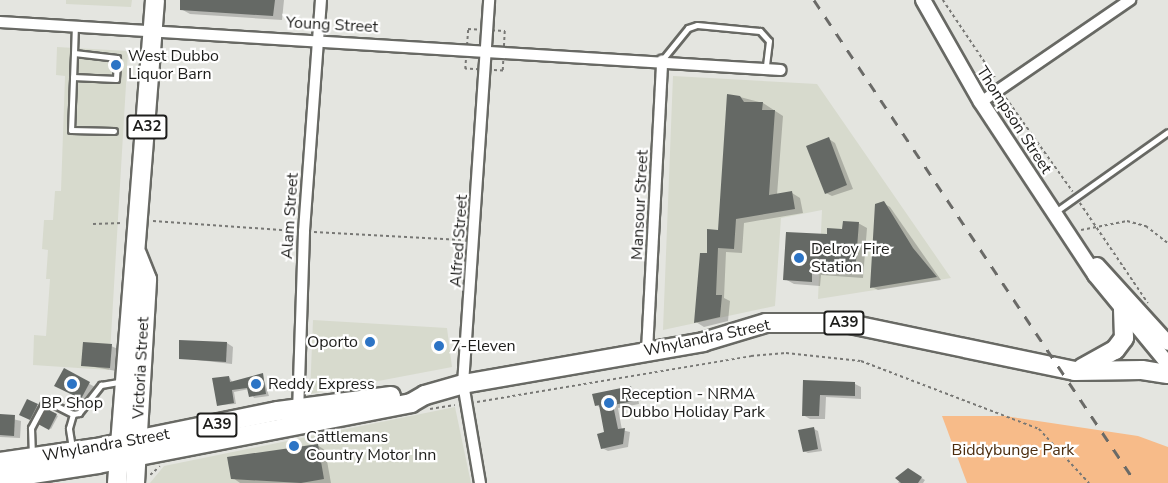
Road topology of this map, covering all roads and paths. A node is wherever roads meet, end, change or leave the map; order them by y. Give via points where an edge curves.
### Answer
1 (155, 0) edge
2 (321, 0) edge
3 (489, 0) edge
4 (922, 0) edge
5 (943, 0) edge
6 (1130, 0) edge
7 (0, 22) edge
8 (75, 26) junction
9 (154, 30) junction
10 (317, 39) junction
11 (486, 50) junction
12 (74, 52) junction
13 (662, 60) junction
14 (766, 67) junction
15 (781, 70) dead end
16 (73, 77) junction
17 (998, 89) junction
18 (981, 102) junction
19 (114, 131) dead end
20 (1168, 132) edge
21 (1076, 197) junction
22 (1054, 212) junction
23 (122, 223) dead end
24 (93, 224) dead end
25 (1098, 229) junction
26 (1068, 231) junction
27 (1168, 243) edge
28 (1084, 253) junction
29 (138, 254) junction
30 (1149, 304) dead end
31 (1123, 308) junction
32 (1168, 343) edge
33 (647, 351) junction
34 (1168, 364) edge
35 (1075, 370) junction
36 (1168, 374) edge
37 (125, 381) junction
38 (463, 384) junction
39 (422, 403) junction
40 (466, 404) junction
41 (297, 408) junction
42 (73, 414) junction
43 (316, 421) junction
44 (128, 449) junction
45 (33, 457) junction
46 (72, 460) junction
47 (0, 462) edge
48 (162, 465) dead end
49 (0, 479) edge
50 (89, 483) edge
51 (117, 483) edge
52 (135, 483) edge
53 (147, 483) edge
54 (480, 483) edge
55 (1089, 483) edge

1 - 9 highway, Victoria Street / A32
2 - 10 street, Alam Street
3 - 11 street, Alfred Street
4 - 18 street, Thompson Street
5 - 17 path
6 - 17 street
7 - 8 street, Young Street
8 - 9 street, Young Street
8 - 12 lane
9 - 10 street, Young Street
9 - 29 highway, Victoria Street / A32
10 - 11 street, Young Street
10 - 41 street, Alam Street
11 - 13 street, Young Street
11 - 38 street, Alfred Street
12 - 16 lane
12 - 16 lane via 117,58 116,79
13 - 14 street, Young Street
13 - 14 lane via 688,28 697,25 760,31 769,41
13 - 33 street, Mansour Street
14 - 15 street, Young Street
16 - 19 lane via 71,130
17 - 18 street
17 - 21 path via 1012,103
18 - 22 street, Thompson Street
20 - 21 lane
21 - 22 lane
21 - 25 path
22 - 26 street, Thompson Street
23 - 24 path
25 - 26 path
25 - 27 path via 1127,220 1146,226
25 - 30 path
26 - 28 street, Thompson Street
28 - 31 street, Thompson Street via 1095,275
28 - 32 street, Thompson Street
29 - 37 highway, Victoria Street / A32 via 132,266
29 - 44 highway, Victoria Street / A32 via 147,279
31 - 34 street, Thompson Street
31 - 35 highway via 1124,338 1115,350
33 - 35 highway, Whylandra Street / A39 via 703,342 766,323 814,321 884,330
33 - 38 highway, Whylandra Street / A39
35 - 36 highway, Whylandra Street / A39
37 - 42 lane via 101,385 84,411
37 - 44 highway, Victoria Street / A32
38 - 39 highway, Whylandra Street / A39
38 - 40 street, Alfred Street
39 - 40 path
39 - 41 highway, Whylandra Street / A39 via 410,393
39 - 43 highway, Whylandra Street / A39
40 - 54 street, Alfred Street
40 - 55 path via 751,356 786,353 861,361 1028,423 1046,435 1073,470
41 - 43 street via 302,417
41 - 44 highway, Whylandra Street / A39
42 - 45 lane via 49,402 31,428
42 - 46 lane via 69,435
43 - 44 highway, Whylandra Street / A39
44 - 46 highway, Whylandra Street / A39
44 - 51 highway, Victoria Street / A32
44 - 52 highway, Victoria Street / A32
45 - 46 highway, Whylandra Street / A39
45 - 47 highway, Whylandra Street / A39
46 - 49 highway, Whylandra Street / A39
46 - 50 highway
48 - 53 path

